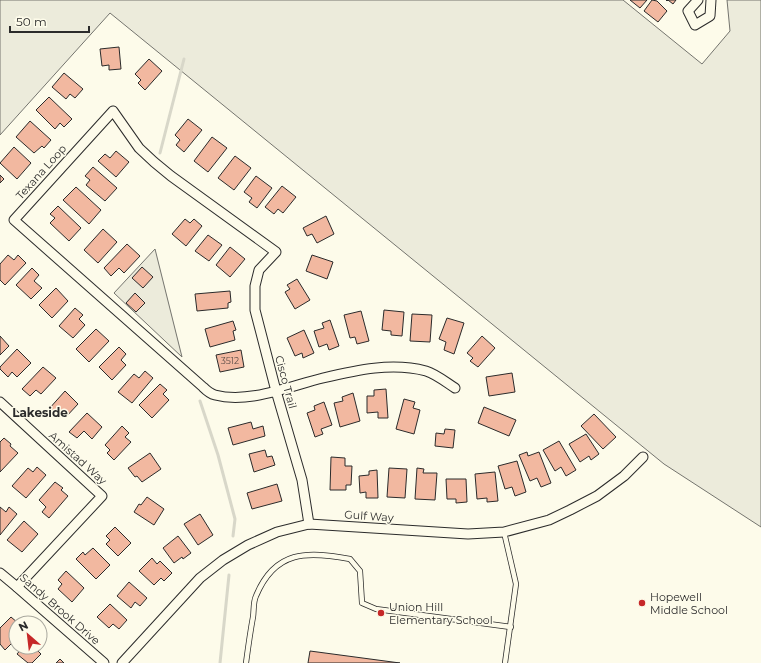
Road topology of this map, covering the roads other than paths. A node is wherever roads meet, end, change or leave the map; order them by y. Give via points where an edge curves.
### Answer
1 (698, 0) edge
2 (711, 0) edge
3 (276, 252) joint
4 (455, 388) dead end
5 (276, 391) junction
6 (0, 402) edge
7 (643, 457) dead end
8 (309, 524) junction
9 (504, 532) junction
10 (0, 573) edge
11 (17, 587) junction
12 (511, 626) junction
13 (104, 663) edge
14 (122, 663) edge
15 (246, 663) edge
16 (505, 663) edge

1 - 2 street via 688,11 695,25 710,16
3 - 5 street, Cisco Trail via 259,270 254,299
3 - 5 street, Texana Loop via 154,162 139,148 112,111 14,220 214,395 246,397
4 - 5 street via 428,371 399,366 365,369
5 - 8 street, Cisco Trail via 302,480
6 - 11 street, Amistad Way via 102,496
7 - 9 street, Gulf Way via 603,492 570,510 549,520
8 - 9 street, Gulf Way via 468,534
8 - 14 street, Gulf Way via 277,532 223,560 200,578
9 - 12 lane via 516,584
10 - 11 street, Sandy Brook Drive
11 - 13 street, Sandy Brook Drive
12 - 15 lane via 376,609 362,603 360,571 350,559 304,554 286,560 270,573 256,597
12 - 16 lane

